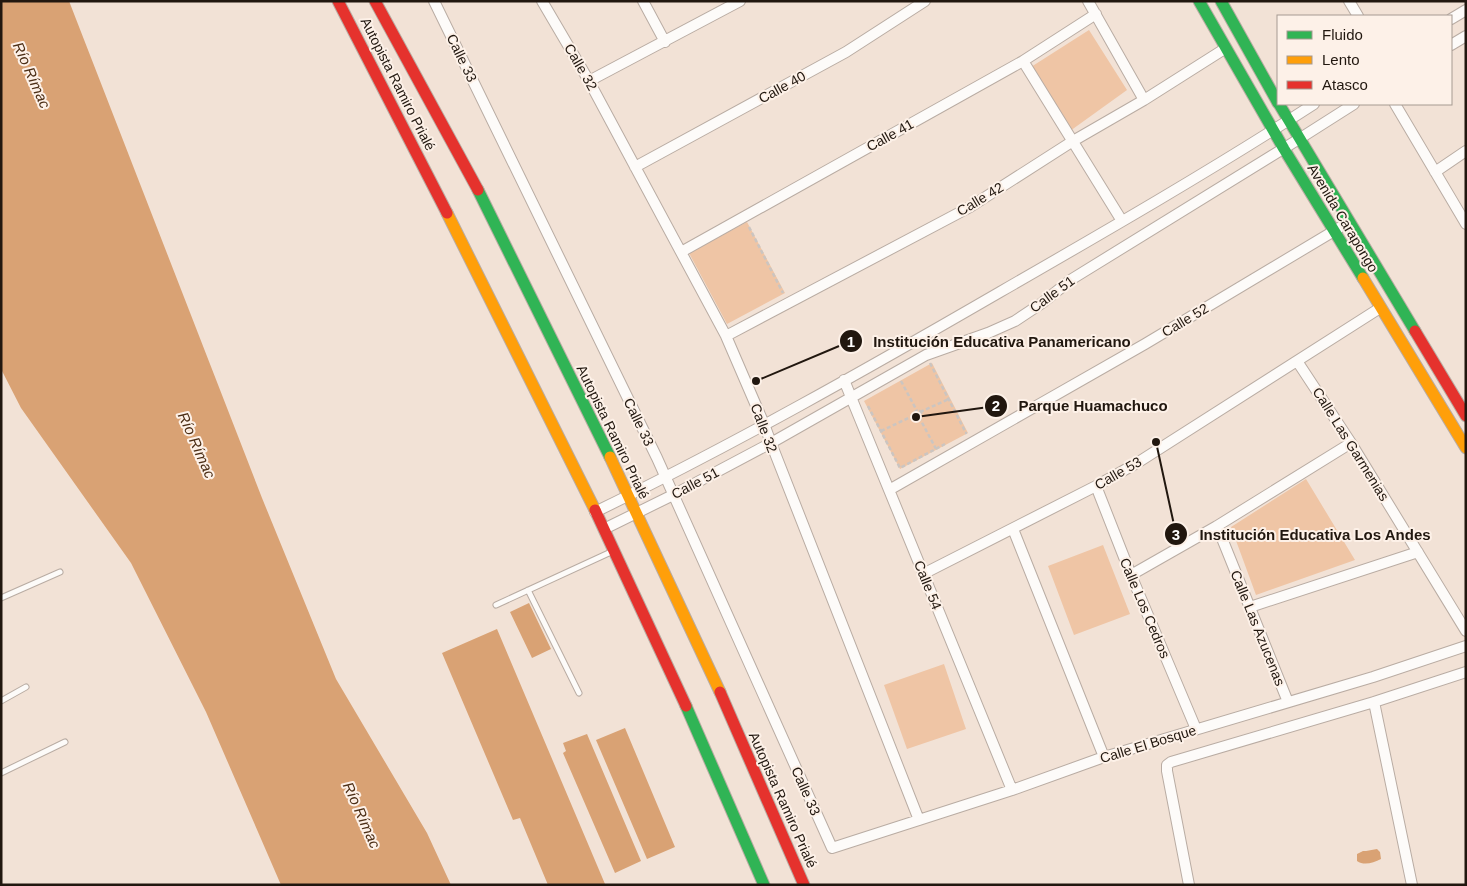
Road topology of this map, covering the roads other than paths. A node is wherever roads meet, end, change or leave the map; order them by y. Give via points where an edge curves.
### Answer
1 (338, 1) edge
2 (375, 1) edge
3 (434, 1) edge
4 (542, 1) edge
5 (643, 1) edge
6 (740, 1) edge
7 (925, 1) edge
8 (1088, 1) edge
9 (1198, 1) edge
10 (1221, 1) edge
11 (1349, 1) edge
12 (1466, 10) edge
13 (1096, 14) junction
14 (1357, 15) edge
15 (1452, 18) edge
16 (1466, 36) edge
17 (664, 42) junction
18 (1452, 44) edge
19 (1226, 48) junction
20 (1023, 61) junction
21 (589, 81) junction
22 (1144, 100) junction
23 (1277, 102) edge
24 (1279, 105) edge
25 (1312, 105) edge
26 (1352, 105) edge
27 (1396, 105) edge
28 (1288, 121) junction
29 (1273, 130) junction
30 (1300, 139) junction
31 (1073, 141) junction
32 (1284, 149) junction
33 (1466, 152) edge
34 (635, 167) junction
35 (1435, 172) junction
36 (1122, 221) junction
37 (1349, 222) junction
38 (1466, 224) edge
39 (1334, 231) junction
40 (681, 252) junction
41 (1380, 308) junction
42 (726, 336) junction
43 (1297, 361) junction
44 (844, 380) junction
45 (852, 398) junction
46 (1466, 416) edge
47 (764, 424) junction
48 (1351, 442) junction
49 (771, 443) junction
50 (1466, 448) edge
51 (666, 477) junction
52 (1096, 486) junction
53 (889, 490) junction
54 (674, 495) junction
55 (628, 496) junction
56 (595, 512) junction
57 (636, 513) junction
58 (1217, 526) junction
59 (604, 529) junction
60 (1013, 529) junction
61 (614, 551) junction
62 (1418, 552) junction
63 (60, 572) dead end
64 (923, 574) junction
65 (1131, 574) junction
66 (528, 590) junction
67 (1, 598) edge
68 (496, 604) dead end
69 (1250, 607) junction
70 (1466, 631) edge
71 (1466, 646) edge
72 (1466, 672) edge
73 (26, 687) dead end
74 (579, 693) dead end
75 (1, 702) edge
76 (1288, 702) junction
77 (1374, 702) junction
78 (1196, 729) junction
79 (65, 742) dead end
80 (1104, 757) junction
81 (1, 773) edge
82 (1012, 790) junction
83 (919, 820) junction
84 (832, 848) joint
85 (764, 885) edge
86 (804, 885) edge
87 (1189, 885) edge
88 (1412, 885) edge

1 - 56 main road, Autopista Ramiro Prialé
2 - 55 main road, Autopista Ramiro Prialé via 471,177
3 - 51 street, Calle 33
4 - 21 street, Calle 32
5 - 17 street
6 - 17 street
7 - 34 street, Calle 40 via 846,52
8 - 13 street
9 - 19 main road, Avenida Carapongo
10 - 23 main road, Avenida Carapongo
11 - 14 street
12 - 15 street
13 - 20 street, Calle 41
13 - 22 street
16 - 18 street
17 - 21 street
19 - 22 street, Calle 42
19 - 29 main road, Avenida Carapongo
20 - 31 street
20 - 40 street, Calle 41
21 - 34 street, Calle 32
22 - 31 street, Calle 42
24 - 28 main road, Avenida Carapongo
25 - 28 street, Calle 51
26 - 30 street, Calle 51
27 - 35 street
28 - 29 street, Calle 51
28 - 30 main road, Avenida Carapongo
29 - 32 main road, Avenida Carapongo
29 - 36 street, Calle 51
30 - 32 street, Calle 51
30 - 37 main road, Avenida Carapongo
31 - 36 street
31 - 42 street, Calle 42 via 970,206
32 - 39 main road, Avenida Carapongo
32 - 45 street, Calle 51 via 1072,279 1014,321 926,355
33 - 35 street
34 - 40 street, Calle 32
35 - 38 street
36 - 44 street, Calle 51
37 - 39 street, Calle 52
37 - 46 main road, Avenida Carapongo
39 - 41 main road, Avenida Carapongo
39 - 53 street, Calle 52 via 1145,344
40 - 42 street, Calle 32
41 - 43 street, Calle 53
41 - 50 main road, Avenida Carapongo
42 - 47 street, Calle 32
43 - 48 street, Calle Las Garmenias
43 - 52 street, Calle 53
44 - 45 street, Calle 54
44 - 47 street, Calle 51
45 - 49 street, Calle 51
45 - 53 street, Calle 54
47 - 49 street, Calle 32
47 - 51 street, Calle 51
48 - 58 street
48 - 62 street, Calle Las Garmenias
49 - 54 street, Calle 51
49 - 83 street, Calle 32
51 - 54 street, Calle 33
51 - 55 street, Calle 51
52 - 60 street, Calle 53
52 - 65 street, Calle Los Cedros
53 - 64 street, Calle 54
54 - 57 street, Calle 51
54 - 84 street, Calle 33
55 - 56 street, Calle 51
55 - 57 main road, Autopista Ramiro Prialé
56 - 59 main road, Autopista Ramiro Prialé
57 - 59 street, Calle 51
57 - 86 main road, Autopista Ramiro Prialé
58 - 65 street
58 - 69 street, Calle Las Azucenas
59 - 61 main road, Autopista Ramiro Prialé
60 - 64 street, Calle 53
60 - 80 street
61 - 66 lane
61 - 85 main road, Autopista Ramiro Prialé
62 - 69 street
62 - 70 street, Calle Las Garmenias
63 - 67 lane
64 - 82 street, Calle 54
65 - 78 street, Calle Los Cedros
66 - 68 lane
66 - 74 lane
69 - 76 street, Calle Las Azucenas
71 - 76 street, Calle El Bosque via 1373,678
72 - 77 street, Calle El Bosque
73 - 75 lane
76 - 78 street, Calle El Bosque
77 - 87 street, Calle El Bosque via 1170,762 1167,765
77 - 88 street
78 - 80 street, Calle El Bosque
79 - 81 lane
80 - 82 street, Calle El Bosque
82 - 83 street, Calle El Bosque
83 - 84 street, Calle El Bosque

